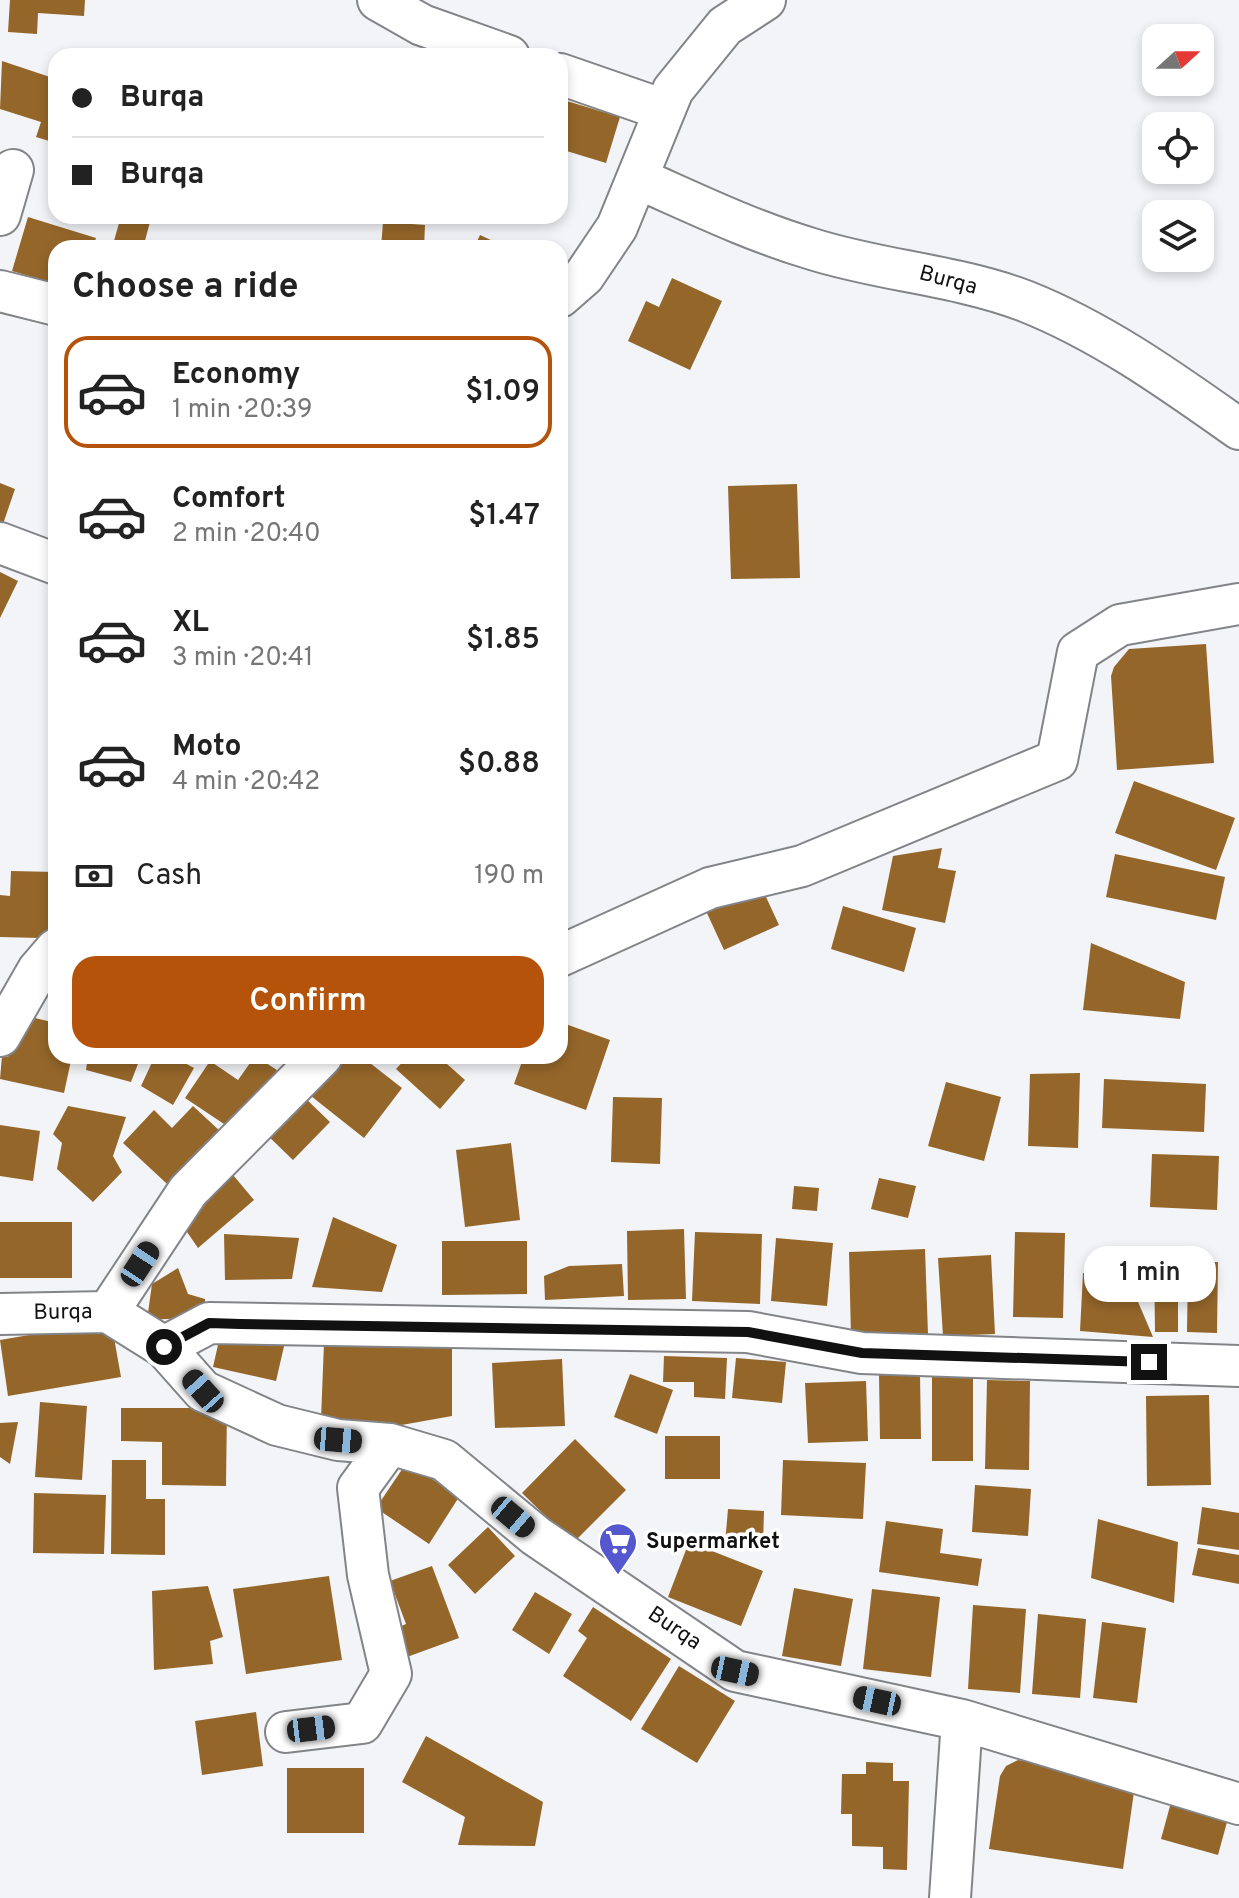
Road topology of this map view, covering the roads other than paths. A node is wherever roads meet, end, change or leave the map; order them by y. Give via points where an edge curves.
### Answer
1 (378, 0) edge
2 (765, 0) edge
3 (487, 48) edge
4 (568, 77) edge
5 (664, 110) junction
6 (13, 170) dead end
7 (637, 178) junction
8 (0, 215) edge
9 (568, 290) edge
10 (0, 291) edge
11 (48, 303) edge
12 (1239, 429) edge
13 (0, 543) edge
14 (48, 561) edge
15 (1239, 604) edge
16 (568, 952) edge
17 (48, 958) edge
18 (0, 1036) edge
19 (314, 1064) edge
20 (108, 1312) junction
21 (0, 1314) edge
22 (164, 1347) junction
23 (1239, 1366) edge
24 (390, 1444) junction
25 (962, 1720) junction
26 (286, 1732) dead end
27 (1239, 1804) edge
28 (950, 1898) edge

1 - 3 street via 422,25
2 - 5 street via 725,26 673,90
4 - 5 street
5 - 7 street
6 - 8 street
7 - 9 street via 617,227 584,276
7 - 12 street, Burqa via 814,250 1024,301 1130,352
10 - 11 street
13 - 14 street
15 - 16 street via 1120,625 1078,652 1057,760 802,866 710,888
17 - 18 street
19 - 20 street via 188,1191
20 - 21 street, Burqa
20 - 22 street, Burqa
22 - 23 street via 209,1323 717,1331 862,1353
22 - 24 street, Burqa via 203,1391 277,1425 338,1440
24 - 25 street, Burqa via 444,1460 536,1536 735,1671
24 - 26 street via 358,1488 368,1575 391,1674 362,1723
25 - 27 street, Burqa
25 - 28 street

